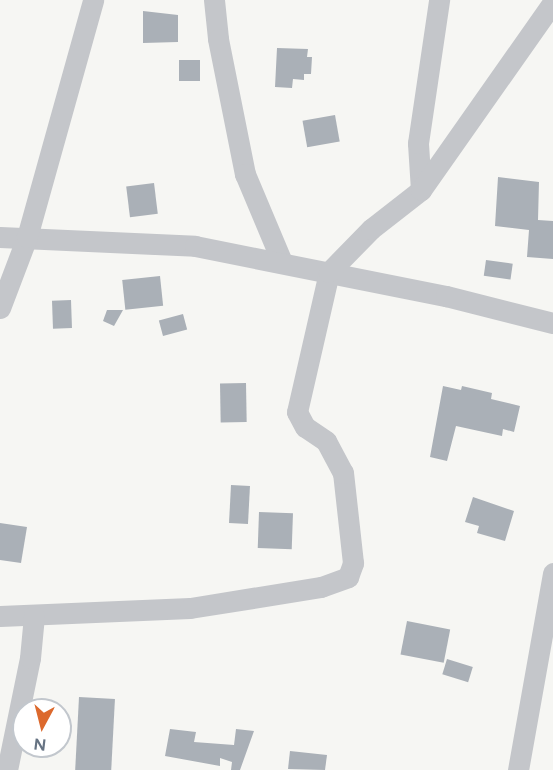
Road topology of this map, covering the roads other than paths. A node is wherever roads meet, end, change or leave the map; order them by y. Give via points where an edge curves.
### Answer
1 (93, 0) edge
2 (214, 0) edge
3 (439, 0) edge
4 (553, 2) edge
5 (421, 190) junction
6 (0, 237) edge
7 (27, 237) junction
8 (282, 262) junction
9 (329, 272) junction
10 (0, 308) edge
11 (553, 323) edge
12 (553, 573) edge
13 (0, 616) edge
14 (34, 616) junction
15 (7, 770) edge
16 (518, 770) edge

1 - 7 street
2 - 8 street via 244,174
3 - 5 street via 418,143
4 - 5 street
5 - 9 street via 370,229
6 - 7 street
7 - 8 street via 195,246
7 - 10 street
8 - 9 street
9 - 11 street
9 - 14 street via 297,412 305,427 326,441 343,473 353,563 348,577 328,585 190,608
12 - 16 street
13 - 14 street
14 - 15 street via 30,658

